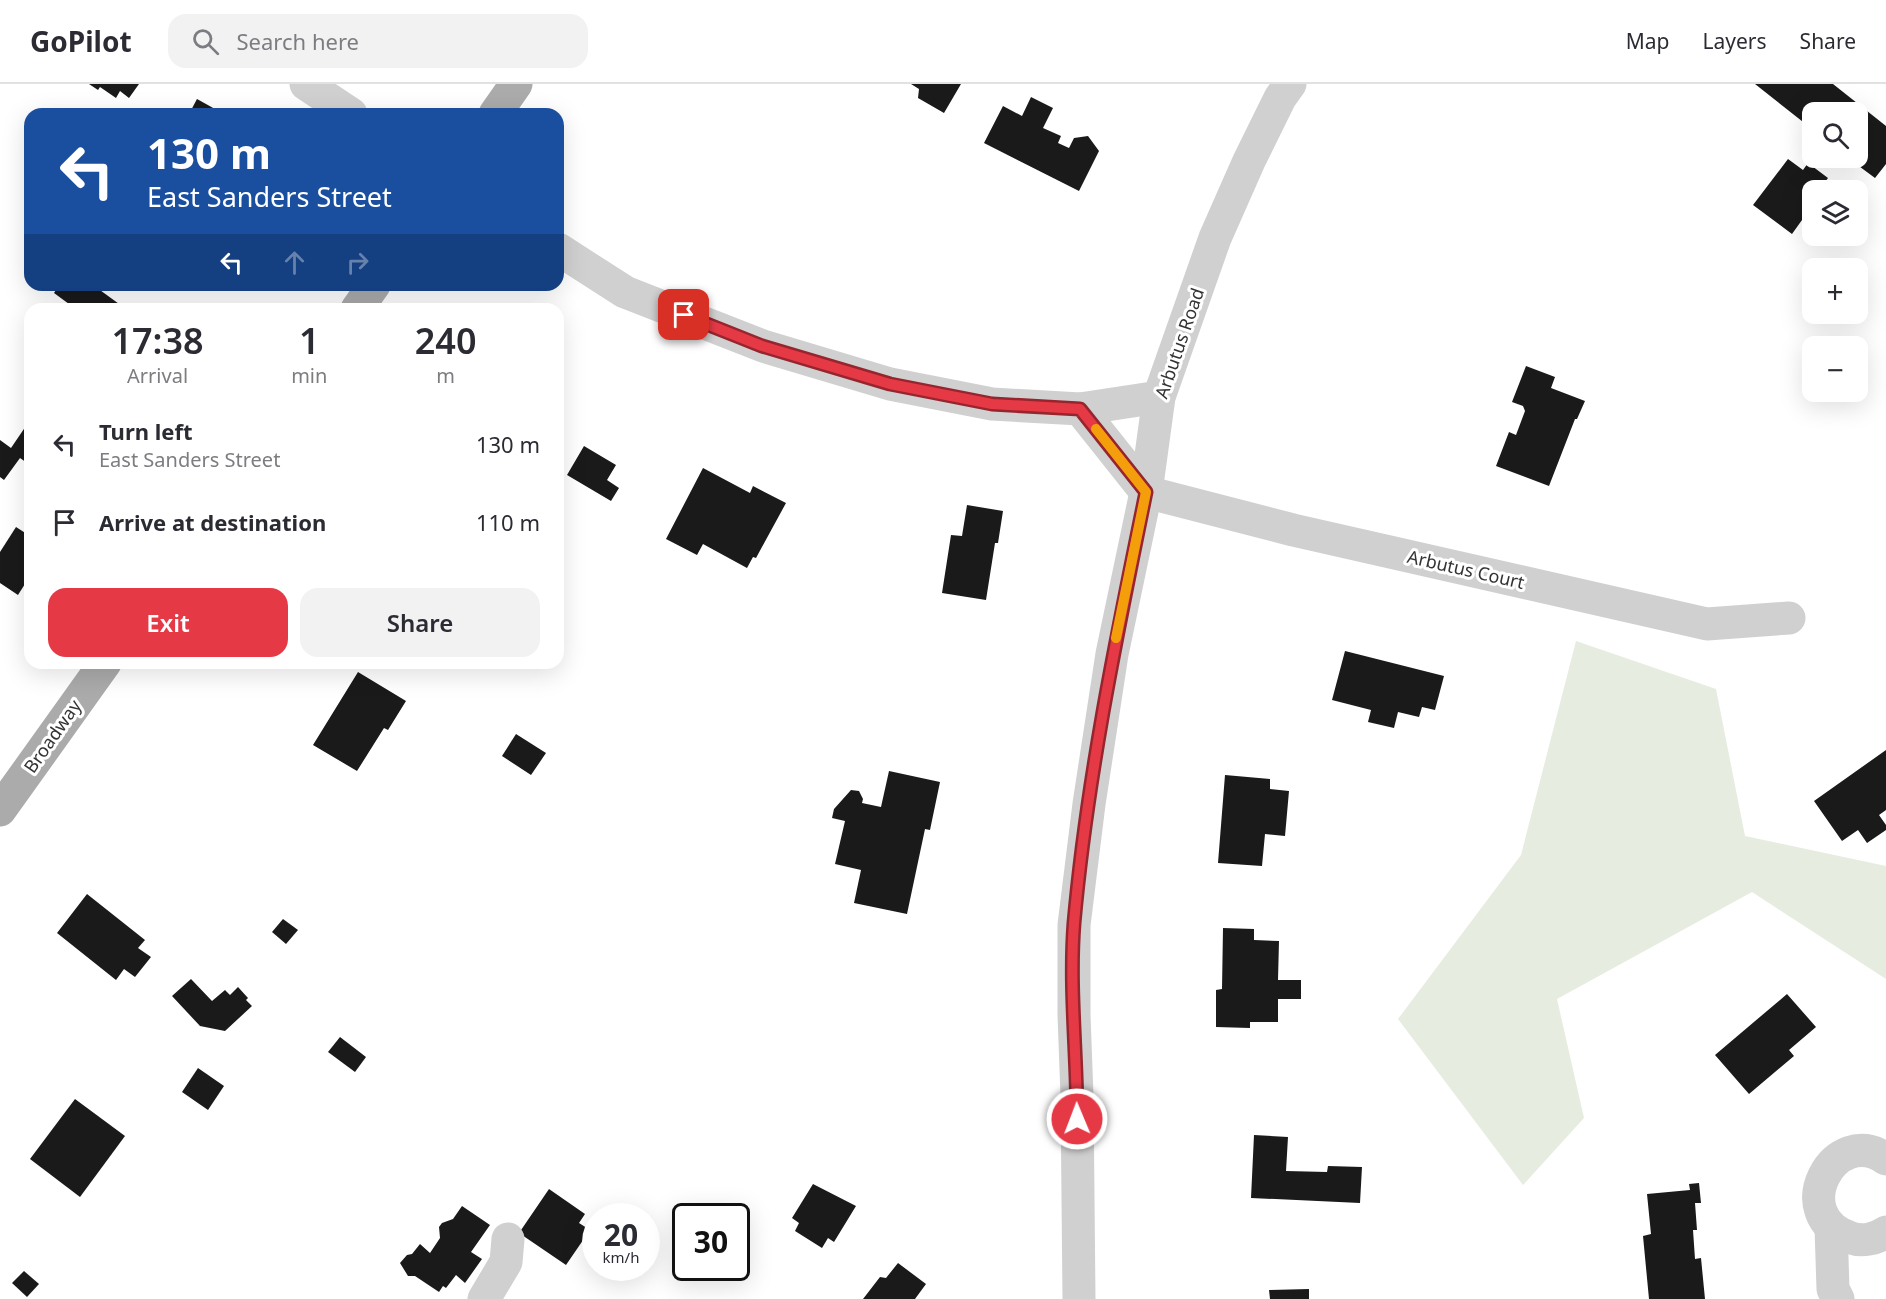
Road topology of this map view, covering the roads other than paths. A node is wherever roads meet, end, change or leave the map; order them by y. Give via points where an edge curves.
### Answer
1 (306, 84) edge
2 (516, 84) edge
3 (1290, 84) edge
4 (342, 108) edge
5 (499, 108) edge
6 (564, 253) edge
7 (1159, 397) junction
8 (1080, 409) junction
9 (1146, 492) junction
10 (1789, 618) dead end
11 (101, 669) edge
12 (1, 805) edge
13 (1886, 1159) edge
14 (1831, 1227) junction
15 (1886, 1232) edge
16 (508, 1239) dead end
17 (484, 1299) edge
18 (1079, 1299) edge
19 (1838, 1299) edge

1 - 4 street
2 - 5 main road
3 - 7 street, Arbutus Road via 1249,161 1215,238
6 - 8 street via 625,292 762,346 890,384 992,404
7 - 8 street
7 - 9 street, Arbutus Road
8 - 9 street
9 - 10 street, Arbutus Court via 1293,530 1707,624
9 - 18 street, Arbutus Road via 1112,654 1074,925
11 - 12 main road, Broadway
13 - 14 street via 1865,1152 1850,1153 1826,1171 1819,1185 1818,1200
14 - 15 street via 1855,1239 1869,1239
14 - 19 street via 1833,1288
16 - 17 street via 506,1262

